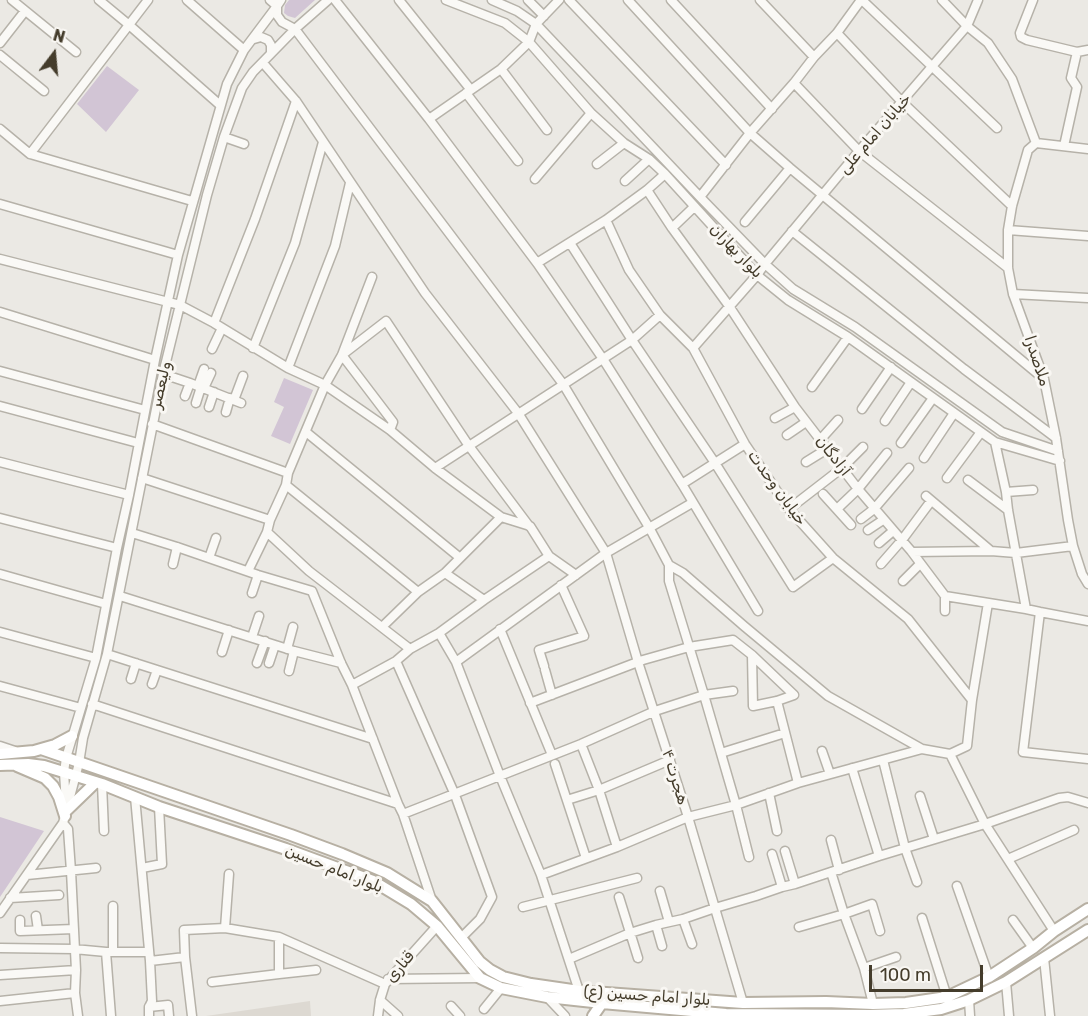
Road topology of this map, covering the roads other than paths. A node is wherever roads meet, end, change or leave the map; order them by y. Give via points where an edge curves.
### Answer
1 (12, 0) edge
2 (99, 0) edge
3 (148, 0) edge
4 (188, 0) edge
5 (328, 0) edge
6 (335, 0) edge
7 (399, 0) edge
8 (446, 0) edge
9 (492, 0) edge
10 (528, 0) edge
11 (559, 0) edge
12 (569, 0) edge
13 (627, 0) edge
14 (671, 0) edge
15 (760, 0) edge
16 (862, 0) edge
17 (942, 0) edge
18 (978, 0) edge
19 (1033, 0) edge
20 (276, 2) edge
21 (25, 11) junction
22 (544, 16) junction
23 (128, 24) junction
24 (536, 24) junction
25 (967, 26) junction
26 (295, 30) junction
27 (837, 33) junction
28 (253, 39) junction
29 (529, 42) junction
30 (0, 43) edge
31 (244, 50) junction
32 (1088, 50) edge
33 (76, 52) dead end
34 (1077, 52) junction
35 (271, 53) junction
36 (0, 55) edge
37 (814, 57) junction
38 (263, 63) junction
39 (932, 67) junction
40 (501, 69) junction
41 (794, 83) junction
42 (44, 91) dead end
43 (469, 92) junction
44 (296, 101) junction
45 (902, 102) junction
46 (220, 105) junction
47 (772, 109) junction
48 (591, 113) junction
49 (429, 119) junction
50 (0, 129) edge
51 (997, 129) dead end
52 (547, 130) dead end
53 (750, 134) junction
54 (224, 137) junction
55 (323, 142) junction
56 (624, 143) junction
57 (1036, 143) junction
58 (244, 144) dead end
59 (1064, 146) junction
60 (1088, 150) edge
61 (859, 151) junction
62 (30, 154) junction
63 (649, 159) junction
64 (518, 161) dead end
65 (597, 164) dead end
66 (726, 165) junction
67 (790, 168) junction
68 (665, 174) junction
69 (534, 179) dead end
70 (625, 181) dead end
71 (350, 183) junction
72 (647, 190) junction
73 (822, 195) junction
74 (700, 196) junction
75 (192, 201) junction
76 (0, 204) edge
77 (1012, 206) junction
78 (694, 207) junction
79 (606, 220) junction
80 (745, 222) dead end
81 (672, 228) junction
82 (1008, 230) junction
83 (792, 231) junction
84 (1088, 236) edge
85 (570, 243) junction
86 (178, 255) junction
87 (0, 260) edge
88 (537, 263) junction
89 (765, 264) junction
90 (1008, 268) junction
91 (757, 275) junction
92 (372, 277) dead end
93 (1012, 294) junction
94 (1088, 298) edge
95 (168, 302) junction
96 (180, 305) junction
97 (729, 306) junction
98 (0, 312) edge
99 (660, 315) junction
100 (218, 325) junction
101 (848, 337) junction
102 (632, 340) junction
103 (253, 348) junction
104 (693, 348) junction
105 (212, 349) dead end
106 (342, 355) junction
107 (603, 359) junction
108 (155, 360) junction
109 (891, 367) junction
110 (288, 368) junction
111 (0, 371) edge
112 (208, 371) dead end
113 (163, 374) junction
114 (243, 376) dead end
115 (1044, 379) junction
116 (911, 382) junction
117 (563, 384) junction
118 (325, 385) junction
119 (198, 386) junction
120 (812, 387) dead end
121 (214, 392) junction
122 (185, 396) dead end
123 (933, 398) junction
124 (235, 400) junction
125 (196, 403) dead end
126 (0, 406) edge
127 (209, 407) dead end
128 (795, 407) junction
129 (862, 409) dead end
130 (145, 410) junction
131 (226, 412) dead end
132 (518, 413) junction
133 (954, 413) junction
134 (775, 418) dead end
135 (838, 420) dead end
136 (885, 421) dead end
137 (807, 422) junction
138 (153, 424) junction
139 (390, 430) junction
140 (306, 432) junction
141 (981, 432) junction
142 (787, 435) dead end
143 (1056, 438) junction
144 (820, 440) junction
145 (901, 442) dead end
146 (995, 442) junction
147 (138, 443) junction
148 (745, 444) junction
149 (469, 446) junction
150 (863, 447) dead end
151 (826, 449) junction
152 (1058, 451) junction
153 (887, 453) dead end
154 (924, 458) dead end
155 (1060, 461) junction
156 (0, 462) edge
157 (806, 462) dead end
158 (715, 463) junction
159 (435, 468) junction
160 (842, 468) junction
161 (909, 468) dead end
162 (288, 473) junction
163 (142, 478) junction
164 (947, 478) dead end
165 (968, 480) dead end
166 (682, 484) junction
167 (286, 485) junction
168 (858, 489) junction
169 (1033, 490) dead end
170 (1006, 492) junction
171 (823, 494) dead end
172 (129, 495) junction
173 (692, 503) junction
174 (789, 509) junction
175 (837, 509) junction
176 (874, 509) junction
177 (1008, 510) junction
178 (501, 517) junction
179 (0, 518) edge
180 (861, 519) dead end
181 (270, 520) junction
182 (883, 520) junction
183 (850, 525) dead end
184 (530, 526) junction
185 (650, 529) junction
186 (868, 530) dead end
187 (893, 531) junction
188 (267, 532) junction
189 (132, 533) junction
190 (216, 538) dead end
191 (902, 540) junction
192 (879, 543) dead end
193 (1073, 546) junction
194 (177, 547) junction
195 (117, 548) junction
196 (991, 551) junction
197 (912, 552) junction
198 (606, 553) junction
199 (1016, 553) junction
200 (549, 556) junction
201 (459, 557) junction
202 (209, 558) junction
203 (833, 558) junction
204 (172, 564) dead end
205 (881, 564) dead end
206 (920, 564) junction
207 (669, 565) junction
208 (249, 571) junction
209 (309, 571) junction
210 (445, 573) junction
211 (0, 574) edge
212 (258, 575) junction
213 (576, 575) junction
214 (903, 581) dead end
215 (561, 585) junction
216 (1088, 585) edge
217 (312, 591) junction
218 (418, 592) junction
219 (252, 593) dead end
220 (120, 596) junction
221 (945, 596) junction
222 (484, 600) junction
223 (988, 603) junction
224 (106, 604) junction
225 (1026, 609) junction
226 (758, 611) dead end
227 (945, 611) dead end
228 (1040, 612) junction
229 (259, 616) dead end
230 (1088, 621) edge
231 (294, 627) dead end
232 (382, 627) junction
233 (229, 630) junction
234 (500, 630) junction
235 (0, 632) edge
236 (439, 633) junction
237 (252, 637) junction
238 (265, 641) junction
239 (275, 645) junction
240 (689, 647) junction
241 (410, 649) junction
242 (290, 650) junction
243 (222, 652) dead end
244 (107, 654) junction
245 (752, 655) junction
246 (96, 658) junction
247 (396, 661) junction
248 (456, 662) junction
249 (638, 662) junction
250 (136, 663) junction
251 (257, 663) dead end
252 (269, 663) dead end
253 (341, 663) junction
254 (157, 670) junction
255 (289, 670) dead end
256 (131, 679) dead end
257 (152, 684) dead end
258 (352, 685) junction
259 (0, 686) edge
260 (733, 691) dead end
261 (552, 695) junction
262 (704, 695) junction
263 (972, 700) junction
264 (777, 701) junction
265 (530, 703) junction
266 (92, 704) junction
267 (81, 708) junction
268 (655, 711) junction
269 (784, 733) junction
270 (77, 737) junction
271 (373, 739) junction
272 (581, 744) junction
273 (0, 747) edge
274 (922, 748) junction
275 (40, 749) junction
276 (822, 751) dead end
277 (19, 752) junction
278 (721, 753) junction
279 (0, 754) edge
280 (950, 754) junction
281 (552, 755) junction
282 (66, 758) junction
283 (883, 759) junction
284 (1088, 759) edge
285 (670, 760) junction
286 (79, 763) junction
287 (5, 764) edge
288 (555, 764) dead end
289 (852, 768) junction
290 (64, 772) junction
291 (830, 774) junction
292 (76, 776) junction
293 (500, 776) junction
294 (99, 783) junction
295 (798, 783) junction
296 (599, 790) junction
297 (769, 793) junction
298 (455, 795) junction
299 (920, 796) dead end
300 (135, 797) junction
301 (567, 800) junction
302 (1088, 802) edge
303 (398, 804) junction
304 (736, 805) junction
305 (159, 807) junction
306 (403, 814) junction
307 (65, 816) junction
308 (688, 817) junction
309 (986, 824) junction
310 (1074, 830) dead end
311 (104, 831) dead end
312 (777, 831) dead end
313 (291, 835) junction
314 (934, 839) junction
315 (831, 840) dead end
316 (617, 847) junction
317 (905, 848) junction
318 (286, 849) junction
319 (785, 851) dead end
320 (772, 854) dead end
321 (879, 856) junction
322 (749, 857) dead end
323 (586, 858) junction
324 (1008, 859) junction
325 (96, 868) dead end
326 (141, 868) junction
327 (71, 871) junction
328 (835, 871) junction
329 (27, 874) junction
330 (229, 874) dead end
331 (541, 875) junction
332 (637, 878) dead end
333 (917, 882) dead end
334 (795, 884) junction
335 (957, 886) dead end
336 (782, 887) junction
337 (660, 891) dead end
338 (60, 895) dead end
339 (619, 897) dead end
340 (10, 898) junction
341 (432, 901) junction
342 (550, 901) junction
343 (113, 906) dead end
344 (523, 907) dead end
345 (715, 908) junction
346 (1088, 909) edge
347 (0, 913) edge
348 (844, 914) junction
349 (36, 916) dead end
350 (922, 918) dead end
351 (683, 919) junction
352 (20, 920) dead end
353 (1013, 920) dead end
354 (669, 922) junction
355 (656, 925) junction
356 (437, 926) junction
357 (800, 927) dead end
358 (74, 928) junction
359 (225, 928) junction
360 (38, 930) junction
361 (1088, 930) edge
362 (1054, 931) junction
363 (880, 932) dead end
364 (630, 933) junction
365 (279, 937) junction
366 (461, 938) junction
367 (692, 944) dead end
368 (662, 946) dead end
369 (0, 948) edge
370 (1033, 948) junction
371 (74, 949) junction
372 (109, 952) junction
373 (149, 956) junction
374 (185, 957) junction
375 (638, 957) dead end
376 (896, 957) dead end
377 (1044, 958) junction
378 (569, 959) junction
379 (864, 968) junction
380 (76, 970) junction
381 (316, 970) dead end
382 (279, 974) junction
383 (0, 975) edge
384 (989, 977) junction
385 (480, 978) junction
386 (212, 982) dead end
387 (386, 982) junction
388 (1006, 982) junction
389 (501, 988) junction
390 (579, 991) junction
391 (75, 993) junction
392 (547, 997) junction
393 (947, 997) junction
394 (380, 1000) junction
395 (969, 1000) junction
396 (0, 1001) edge
397 (743, 1003) junction
398 (602, 1004) junction
399 (451, 1006) dead end
400 (484, 1009) dead end
401 (149, 1012) edge
402 (871, 1012) edge
403 (941, 1012) edge
404 (559, 1014) edge
405 (726, 1015) edge
406 (78, 1016) edge
407 (111, 1016) edge
408 (169, 1016) edge
409 (192, 1016) edge
410 (378, 1016) edge
411 (398, 1016) edge
412 (460, 1016) edge
413 (593, 1016) edge
414 (970, 1016) edge
415 (1009, 1016) edge
416 (1050, 1016) edge

1 - 21 street
2 - 23 street
3 - 23 street
4 - 31 street
5 - 26 street, ولیعصر
6 - 49 street
7 - 43 street
8 - 29 street, بلوار بهاران via 505,23
9 - 24 street, بلوار بهاران
10 - 22 street
11 - 22 street
12 - 66 street
13 - 53 street
14 - 47 street
15 - 37 street
16 - 27 street
16 - 39 street
17 - 25 street
18 - 25 street, خیابان امام علی
19 - 34 street via 1019,35
20 - 26 street via 277,15
20 - 28 street, ولیعصر
21 - 30 street
21 - 33 street
22 - 24 street
23 - 46 street
23 - 62 street
24 - 29 street
24 - 74 street, بلوار بهاران
25 - 39 street, خیابان امام علی
25 - 57 street via 988,43 1012,79
26 - 35 street, ولیعصر
26 - 117 street
27 - 37 street
27 - 45 street
28 - 31 street, ولیعصر
28 - 35 street via 268,40
29 - 40 street
29 - 48 street, بلوار بهاران
31 - 46 street, ولیعصر
32 - 34 street
34 - 59 street via 1071,78 1077,87
35 - 38 street, ولیعصر
36 - 42 street
37 - 41 street
38 - 44 street, هجرت ۴
38 - 54 street, ولیعصر via 242,88
39 - 45 street, خیابان امام علی
39 - 51 street
40 - 43 street
40 - 52 street
41 - 47 street
41 - 61 street
43 - 49 street
43 - 64 street
44 - 55 street, هجرت ۴
44 - 100 street
45 - 61 street, خیابان امام علی
45 - 77 street
46 - 75 street, ولیعصر
47 - 53 street
48 - 56 street, بلوار بهاران
48 - 69 street
49 - 88 street
50 - 62 street
53 - 66 street
53 - 67 street
54 - 58 street
54 - 96 street, ولیعصر
55 - 71 street, هجرت ۴
55 - 103 street via 295,243
56 - 63 street, بلوار بهاران
56 - 65 street
57 - 59 street
57 - 77 street, ملاصدرا via 1028,150
59 - 60 street
61 - 73 street, خیابان امام علی
61 - 90 street
62 - 75 street
63 - 68 street, بلوار بهاران
63 - 70 street
66 - 74 street
67 - 73 street
67 - 80 street
68 - 72 street
68 - 78 street, بلوار بهاران
71 - 110 street via 335,246
71 - 132 street, هجرت ۴ via 425,293
72 - 79 street
72 - 81 street, آزادگان
73 - 83 street, خیابان امام علی
73 - 115 street
74 - 89 street, بلوار بهاران
75 - 86 street, ولیعصر
76 - 86 street
77 - 82 street, ملاصدرا
78 - 81 street
78 - 91 street, بلوار بهاران
79 - 85 street
79 - 99 street, خیابان وحدت via 629,270
81 - 97 street, آزادگان
82 - 84 street
82 - 90 street, ملاصدرا
83 - 89 street, خیابان امام علی
83 - 143 street
85 - 88 street
85 - 102 street
86 - 95 street, ولیعصر
87 - 95 street
88 - 107 street
89 - 91 street, خیابان امام علی
89 - 152 street, بلوار بهاران via 794,289 855,327 1002,432
90 - 93 street, ملاصدرا
91 - 97 street, خیابان امام علی
91 - 101 street, بلوار بهاران via 788,300
92 - 106 street
93 - 94 street
93 - 115 street, ملاصدرا
95 - 96 street
95 - 108 street, ولیعصر
96 - 100 street
96 - 113 street, ولیعصر
97 - 104 street, خیابان امام علی
97 - 128 street, آزادگان
98 - 108 street
99 - 102 street
99 - 104 street, خیابان وحدت
100 - 103 street
100 - 105 street
101 - 109 street, بلوار بهاران
101 - 120 street
102 - 107 street
102 - 158 street
103 - 110 street
104 - 148 street, خیابان وحدت
106 - 118 street
106 - 139 street via 393,422
106 - 149 street via 386,321
107 - 117 street
107 - 166 street
108 - 130 street, ولیعصر
109 - 116 street, بلوار بهاران
109 - 129 street
110 - 118 street
111 - 130 street
112 - 119 street
113 - 119 street
113 - 138 street, ولیعصر
114 - 124 street
115 - 143 street, ملاصدرا
116 - 123 street, بلوار بهاران
116 - 136 street
117 - 132 street
117 - 185 street
118 - 139 street
118 - 140 street
119 - 121 street
119 - 122 street
119 - 125 street
121 - 124 street
121 - 127 street
123 - 133 street, بلوار بهاران
123 - 145 street
124 - 131 street
126 - 147 street
128 - 134 street
128 - 137 street, آزادگان
130 - 147 street, ولیعصر
132 - 149 street
132 - 198 street, هجرت ۴
133 - 141 street, بلوار بهاران
133 - 154 street
135 - 144 street
137 - 142 street
137 - 144 street, آزادگان
138 - 162 street
138 - 163 street, ولیعصر
139 - 159 street
140 - 162 street
140 - 201 street
141 - 146 street, بلوار بهاران
141 - 164 street
143 - 152 street, ملاصدرا
144 - 151 street, آزادگان
146 - 155 street, بلوار بهاران
146 - 170 street
147 - 172 street, ولیعصر
148 - 158 street
148 - 174 street, خیابان وحدت
149 - 159 street
149 - 184 street
150 - 160 street
151 - 157 street
151 - 160 street, آزادگان
152 - 155 street, ملاصدرا
153 - 168 street
155 - 193 street, ملاصدرا
156 - 172 street
158 - 166 street
158 - 203 street via 793,587
159 - 178 street
160 - 168 street, آزادگان
160 - 174 street
161 - 176 street
162 - 167 street
163 - 181 street
163 - 189 street, ولیعصر
165 - 177 street
166 - 173 street
167 - 181 street
167 - 218 street
168 - 175 street
168 - 176 street, آزادگان
169 - 170 street
170 - 177 street
171 - 175 street
172 - 195 street, ولیعصر
173 - 185 street
173 - 226 street
174 - 203 street, خیابان وحدت
175 - 183 street
176 - 180 street
176 - 182 street, آزادگان
177 - 199 street
178 - 184 street
178 - 201 street
179 - 195 street
181 - 188 street
182 - 186 street
182 - 187 street, آزادگان
184 - 200 street
185 - 198 street
185 - 207 street
187 - 191 street, آزادگان
187 - 192 street
188 - 208 street
188 - 209 street
189 - 194 street
189 - 220 street, ولیعصر
190 - 202 street
191 - 196 street via 928,499
191 - 197 street, آزادگان
191 - 205 street
193 - 199 street
193 - 216 street, ملاصدرا
194 - 202 street
194 - 204 street
195 - 224 street, ولیعصر
196 - 197 street
196 - 199 street
197 - 206 street, آزادگان
198 - 213 street
198 - 249 street, هجرت ۴
199 - 225 street
200 - 213 street
200 - 222 street
201 - 210 street
202 - 208 street
203 - 263 street, خیابان وحدت via 908,619
206 - 214 street
206 - 221 street, آزادگان
207 - 240 street via 669,581
207 - 274 street via 828,696
208 - 212 street
209 - 217 street
209 - 232 street
210 - 218 street
210 - 222 street
211 - 224 street
212 - 217 street
212 - 219 street
213 - 215 street
215 - 234 street
215 - 261 street via 584,636 539,650
217 - 253 street
218 - 232 street
220 - 233 street
220 - 244 street, ولیعصر
221 - 223 street
221 - 227 street
222 - 236 street
223 - 225 street
223 - 263 street
224 - 246 street, ولیعصر
225 - 228 street
228 - 230 street
228 - 284 street via 1023,752
229 - 237 street
231 - 242 street
232 - 241 street
233 - 237 street
233 - 243 street
234 - 248 street
234 - 265 street
235 - 246 street
236 - 241 street
236 - 248 street
237 - 238 street
238 - 239 street
238 - 251 street
239 - 242 street
239 - 252 street
240 - 245 street via 733,640
240 - 249 street
240 - 262 street
241 - 247 street
242 - 253 street
242 - 255 street
244 - 250 street
244 - 266 street, ولیعصر
245 - 264 street via 753,706
245 - 264 street via 794,695
246 - 267 street, ولیعصر
247 - 258 street
247 - 298 street
248 - 293 street
249 - 261 street
249 - 268 street, هجرت ۴
250 - 254 street
250 - 256 street
253 - 258 street
254 - 257 street
254 - 271 street
258 - 271 street
259 - 267 street
260 - 262 street
261 - 265 street
262 - 268 street
262 - 278 street
263 - 280 street via 967,746
264 - 269 street
265 - 281 street
266 - 270 street, ولیعصر
266 - 303 street
267 - 270 street, ولیعصر
268 - 272 street
268 - 285 street, هجرت ۴
269 - 278 street
269 - 295 street
270 - 275 main road
270 - 282 street
270 - 286 street, ولیعصر
271 - 303 street
272 - 281 street
272 - 296 street
273 - 277 street
274 - 280 street
274 - 283 street
275 - 277 main road, بلوار امام حسین
275 - 282 main road, بلوار امام حسین
276 - 291 street
277 - 279 main road, بلوار امام حسین
278 - 304 street
280 - 309 street
281 - 293 street
282 - 286 main road, بلوار امام حسین
282 - 290 street
283 - 289 street
283 - 317 street
285 - 296 street
285 - 308 street, هجرت ۴
286 - 292 street, ولیعصر
286 - 313 main road, بلوار امام حسین
287 - 290 main road, بلوار امام حسین via 44,766
287 - 307 main road via 45,778 59,796
288 - 301 street
289 - 291 street
289 - 321 street
290 - 292 main road, بلوار امام حسین
290 - 307 street
291 - 295 street
292 - 294 main road, بلوار امام حسین
292 - 307 street, ولیعصر
293 - 298 street
293 - 331 street
294 - 300 main road, بلوار امام حسین
294 - 307 main road
294 - 311 street
295 - 297 street
296 - 301 street
296 - 316 street
297 - 304 street
297 - 312 street
298 - 306 street
298 - 366 street via 492,897 480,919
299 - 314 street
300 - 305 main road, بلوار امام حسین
300 - 326 street
301 - 323 street
302 - 309 street via 1059,798
303 - 306 street
304 - 308 street
304 - 322 street
305 - 318 main road, بلوار امام حسین
305 - 326 street via 162,864
306 - 341 street
307 - 327 street
307 - 329 street
308 - 316 street
308 - 345 street, هجرت ۴
309 - 314 street
309 - 324 street
310 - 324 street
313 - 318 main road
313 - 341 main road, بلوار امام حسین via 387,873
314 - 317 street
315 - 328 street
316 - 323 street
317 - 321 street
317 - 333 street
318 - 356 main road, بلوار امام حسین via 373,880
319 - 334 street
320 - 336 street
321 - 328 street
323 - 331 street
324 - 362 street
325 - 327 street
326 - 373 street
327 - 329 street
327 - 358 street
328 - 334 street
328 - 348 street
329 - 340 street
330 - 359 street
331 - 342 street
332 - 342 street
334 - 336 street
335 - 384 street
336 - 345 street
337 - 354 street
338 - 340 street
339 - 364 street
340 - 347 street
341 - 366 main road, بلوار امام حسین (ع)
342 - 344 street
342 - 378 street
343 - 372 street
345 - 351 street
345 - 397 street, هجرت ۴
346 - 362 main road, بلوار امام حسین (ع)
348 - 357 street
348 - 363 street via 872,904
348 - 379 street
349 - 360 street
350 - 393 street
351 - 354 street
351 - 367 street
352 - 360 street via 21,931
353 - 370 street
354 - 355 street
355 - 364 street
355 - 368 street
356 - 385 main road, بلوار امام حسین
356 - 387 street, قناری
358 - 360 street
358 - 371 street
359 - 365 street
359 - 374 street via 184,930
361 - 377 main road, بلوار امام حسین
362 - 370 main road, بلوار امام حسین (ع)
364 - 375 street
364 - 378 street
365 - 382 street
365 - 387 street
366 - 390 main road, بلوار امام حسین (ع) via 480,963 503,977
369 - 371 street
370 - 384 main road, بلوار امام حسین (ع)
371 - 372 street
371 - 380 street
372 - 373 street
372 - 407 street
373 - 374 street
373 - 401 street
374 - 409 street
376 - 379 street
377 - 388 main road, بلوار امام حسین
377 - 416 street
378 - 390 street
379 - 402 street
380 - 383 street
380 - 391 street
381 - 382 street
382 - 386 street
384 - 393 main road, بلوار امام حسین (ع)
385 - 387 street
385 - 389 main road, بلوار امام حسین
387 - 394 street, قناری
388 - 395 main road, بلوار امام حسین
388 - 415 street
389 - 392 main road, بلوار امام حسین
389 - 400 street
390 - 397 main road, بلوار امام حسین (ع)
391 - 396 street
391 - 406 street
392 - 398 main road, بلوار امام حسین
392 - 404 street
393 - 402 main road, بلوار امام حسین (ع)
394 - 410 street, قناری
394 - 411 street
395 - 403 main road, بلوار امام حسین
395 - 414 street
397 - 402 main road, بلوار امام حسین (ع) via 826,1002
398 - 405 main road, بلوار امام حسین
398 - 413 main road
399 - 412 street
401 - 408 street via 168,1005
402 - 403 main road, بلوار امام حسین
402 - 405 main road, بلوار امام حسین

